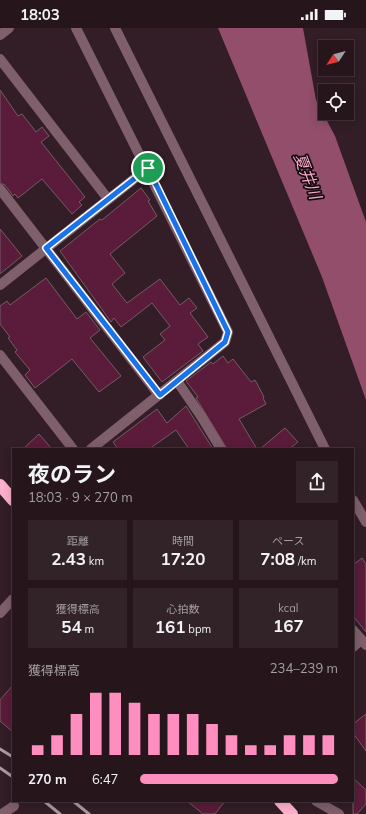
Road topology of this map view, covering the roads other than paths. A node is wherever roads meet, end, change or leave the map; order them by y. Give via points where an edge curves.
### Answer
1 (9, 28) edge
2 (76, 28) edge
3 (115, 28) edge
4 (0, 35) edge
5 (0, 59) edge
6 (148, 168) junction
7 (0, 188) edge
8 (108, 199) junction
9 (46, 248) junction
10 (0, 285) edge
11 (0, 355) edge
12 (177, 381) junction
13 (160, 395) junction
14 (72, 448) edge
15 (92, 448) edge
16 (220, 448) edge
17 (325, 448) edge
18 (0, 485) edge
19 (12, 499) edge
20 (354, 502) edge
21 (366, 522) edge
22 (12, 600) edge
23 (0, 613) edge
24 (354, 631) edge
25 (364, 642) edge
26 (354, 646) edge
27 (281, 802) edge
28 (318, 802) edge
29 (14, 806) dead end
30 (2, 814) edge
31 (292, 814) edge
32 (339, 814) edge

1 - 4 street
2 - 6 street
3 - 17 street
5 - 8 street
6 - 8 street
6 - 12 street via 228,332 225,342
7 - 9 street
8 - 9 street
9 - 10 street
9 - 13 street
11 - 14 street
12 - 13 street
12 - 16 street
13 - 15 street
18 - 19 highway
20 - 21 street
22 - 23 street
24 - 25 street
25 - 26 street
27 - 31 highway
28 - 32 street
29 - 30 street

